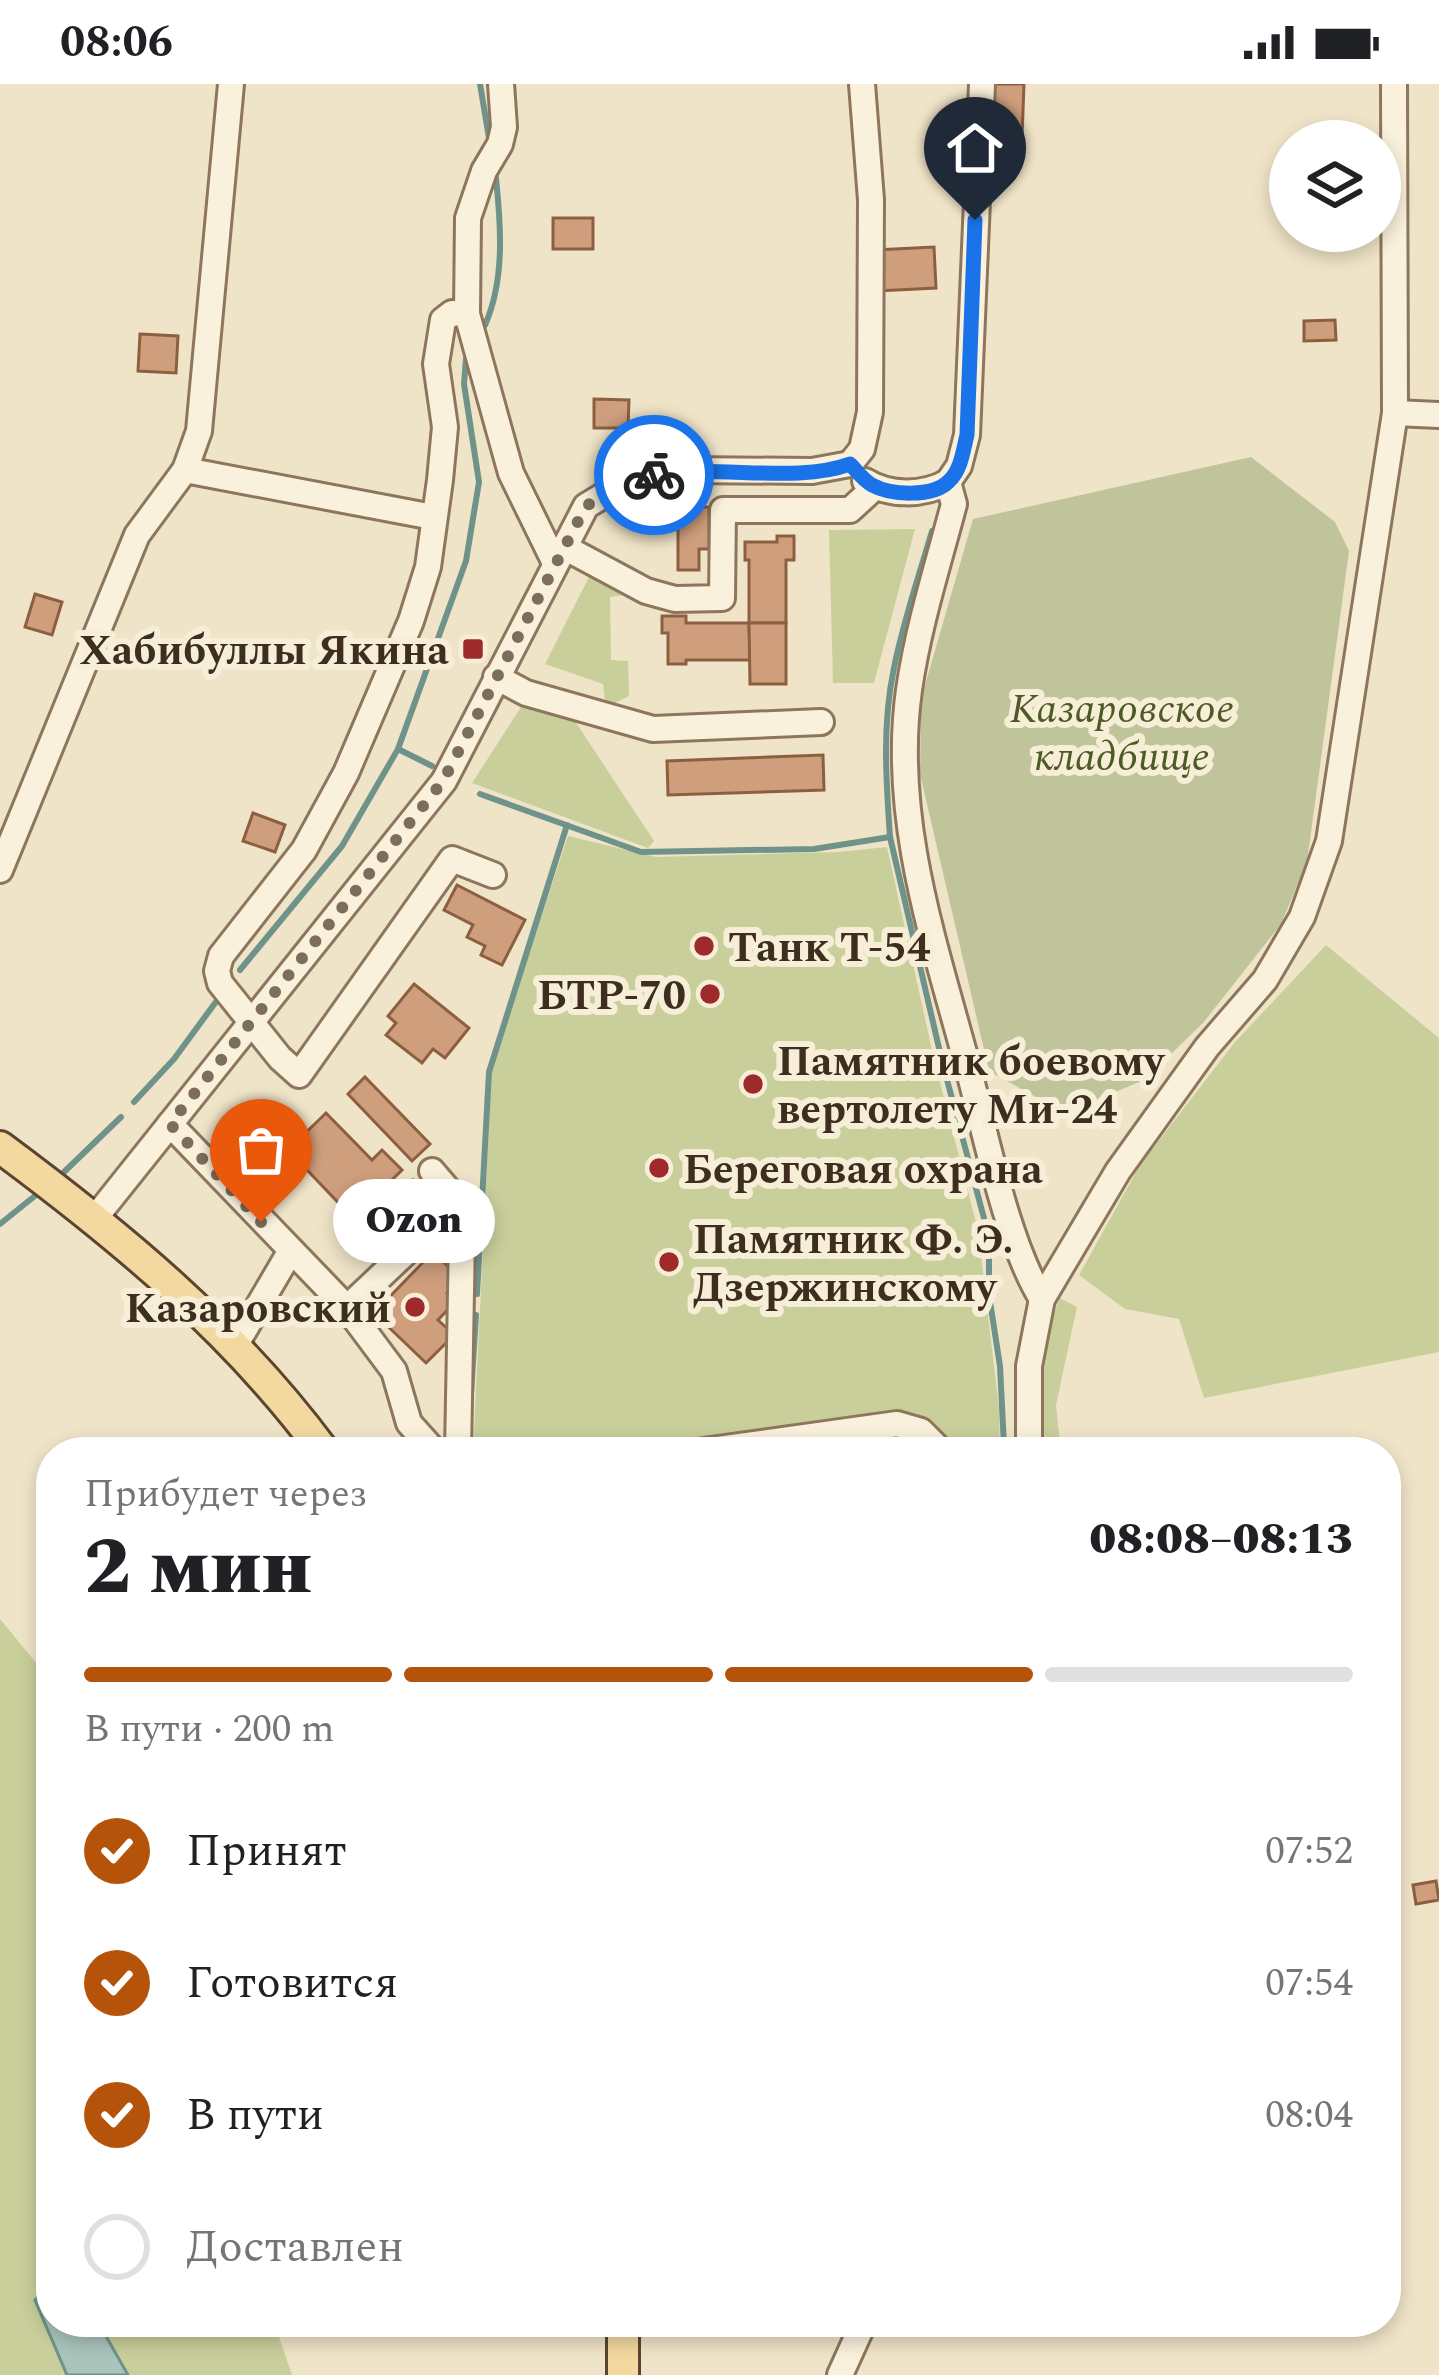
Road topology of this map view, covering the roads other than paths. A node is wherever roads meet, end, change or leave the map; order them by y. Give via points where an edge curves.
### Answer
1 (231, 84) edge
2 (501, 84) edge
3 (862, 84) edge
4 (982, 84) edge
5 (1394, 84) edge
6 (467, 314) junction
7 (1395, 413) junction
8 (1439, 415) edge
9 (850, 464) junction
10 (185, 470) junction
11 (948, 482) junction
12 (875, 487) junction
13 (433, 517) junction
14 (559, 555) junction
15 (496, 677) junction
16 (821, 722) dead end
17 (0, 870) edge
18 (494, 875) dead end
19 (254, 1022) junction
20 (170, 1124) junction
21 (0, 1147) edge
22 (432, 1171) dead end
23 (95, 1218) junction
24 (462, 1238) junction
25 (290, 1252) junction
26 (1042, 1299) junction
27 (347, 1308) junction
28 (235, 1346) junction
29 (311, 1437) edge
30 (422, 1437) edge
31 (458, 1437) edge
32 (804, 1437) edge
33 (927, 1437) edge
34 (1029, 1437) edge
35 (623, 2337) edge
36 (857, 2337) edge
37 (623, 2375) edge
38 (840, 2375) edge

1 - 10 street via 199,431
2 - 6 street via 500,144 469,218
3 - 9 street via 871,200 870,412
4 - 11 street via 967,435
5 - 7 street
6 - 13 street via 442,320 436,364 445,427
6 - 14 street via 511,473
7 - 8 street
7 - 26 street via 1329,842 1303,917 1265,980 1118,1171
9 - 12 street
9 - 14 street via 683,470 629,480 586,506
10 - 13 street
10 - 17 street via 137,535
11 - 12 street via 924,491
11 - 26 street via 954,504 908,692 910,843 1024,1271
12 - 14 street via 850,510 723,509 722,598 646,591
13 - 19 street via 411,621 346,773 304,850 221,956 220,983
14 - 15 street
15 - 16 street via 653,729
15 - 19 street via 443,781
18 - 19 street via 452,860 298,1075
19 - 20 street
20 - 23 street
20 - 25 street
21 - 23 main road
22 - 24 street via 456,1198
23 - 28 main road
24 - 27 street via 418,1240
24 - 31 street
25 - 27 street
25 - 28 street
26 - 34 street via 1029,1366
27 - 30 street via 394,1371 409,1423
28 - 29 main road
32 - 33 street via 897,1424
35 - 37 main road
36 - 38 street

